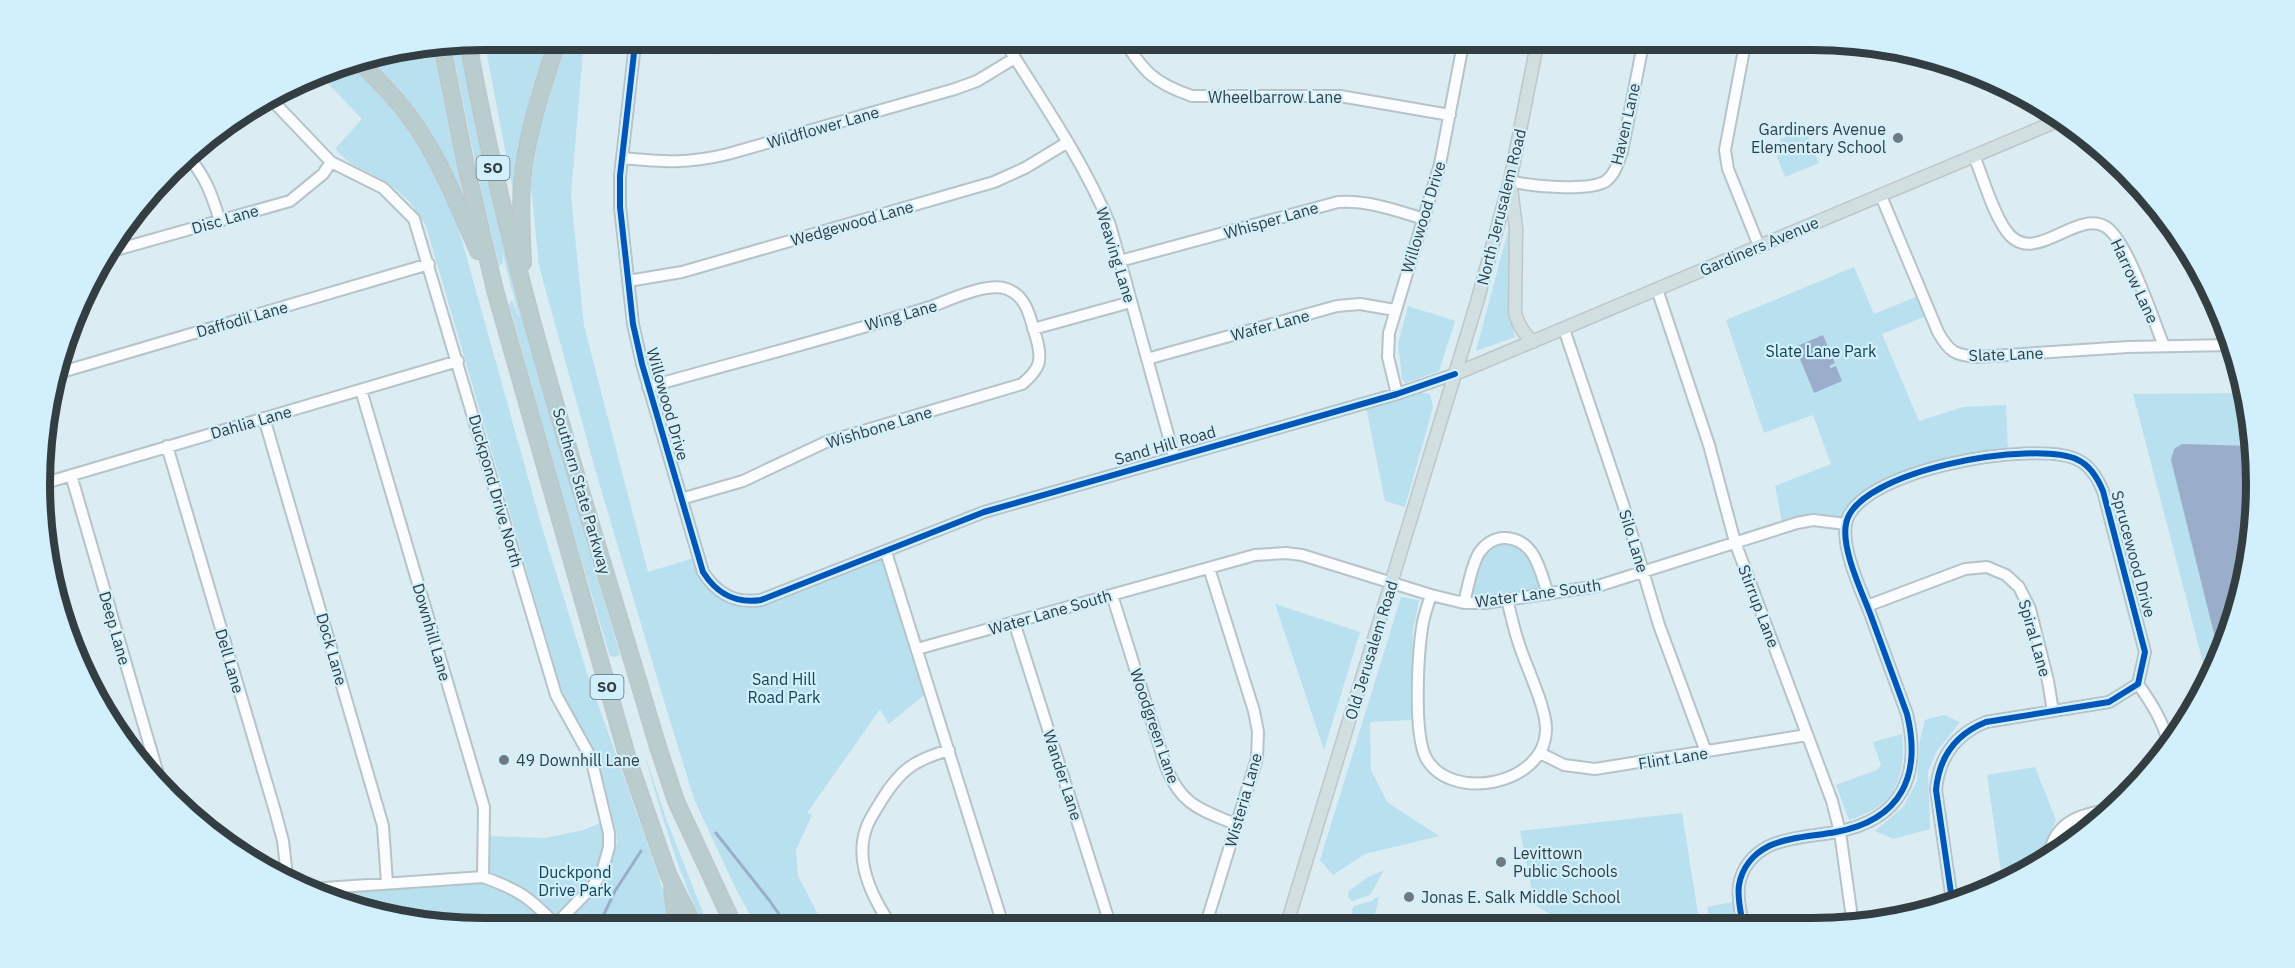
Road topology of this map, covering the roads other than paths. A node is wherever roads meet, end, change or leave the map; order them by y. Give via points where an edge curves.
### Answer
1 (470, 50) edge
2 (555, 50) edge
3 (635, 50) edge
4 (1010, 50) edge
5 (1130, 50) edge
6 (1462, 50) edge
7 (1536, 50) edge
8 (1642, 50) edge
9 (1744, 50) edge
10 (443, 51) edge
11 (1015, 58) junction
12 (364, 67) edge
13 (275, 103) edge
14 (1450, 115) junction
15 (2052, 123) edge
16 (1068, 142) junction
17 (1974, 156) junction
18 (622, 158) junction
19 (193, 162) edge
20 (331, 162) junction
21 (1510, 181) junction
22 (1881, 196) junction
23 (1424, 219) junction
24 (220, 221) junction
25 (1759, 246) junction
26 (120, 248) edge
27 (1120, 261) junction
28 (429, 264) junction
29 (628, 281) junction
30 (1657, 289) junction
31 (495, 290) junction
32 (524, 293) junction
33 (1131, 302) junction
34 (1395, 310) junction
35 (1033, 329) junction
36 (1564, 329) junction
37 (1533, 342) junction
38 (2222, 345) edge
39 (2164, 346) junction
40 (1147, 359) junction
41 (458, 361) junction
42 (64, 371) edge
43 (1455, 374) junction
44 (648, 387) junction
45 (361, 390) junction
46 (1397, 394) junction
47 (264, 418) junction
48 (167, 446) junction
49 (1174, 456) junction
50 (71, 475) junction
51 (50, 481) edge
52 (681, 499) junction
53 (1846, 524) junction
54 (1735, 542) junction
55 (885, 552) junction
56 (1209, 568) junction
57 (1644, 572) junction
58 (1392, 582) junction
59 (1548, 594) junction
60 (1112, 595) junction
61 (1431, 595) junction
62 (1508, 600) junction
63 (1464, 603) junction
64 (1867, 606) junction
65 (1014, 622) junction
66 (917, 649) junction
67 (2138, 684) junction
68 (2053, 711) junction
69 (2166, 734) edge
70 (1808, 735) junction
71 (949, 750) junction
72 (1706, 752) junction
73 (1540, 753) junction
74 (157, 770) edge
75 (676, 801) junction
76 (2096, 812) edge
77 (1237, 825) junction
78 (1840, 831) junction
79 (2052, 845) edge
80 (286, 871) edge
81 (483, 877) junction
82 (671, 879) junction
83 (387, 883) junction
84 (325, 888) edge
85 (1951, 895) edge
86 (1852, 917) edge
87 (545, 918) edge
88 (562, 918) edge
89 (676, 918) edge
90 (690, 918) edge
91 (730, 918) edge
92 (739, 918) edge
93 (888, 918) edge
94 (1001, 918) edge
95 (1108, 918) edge
96 (1208, 918) edge
97 (1289, 918) edge
98 (1742, 918) edge

1 - 32 highway, Southern State Parkway / SO via 495,178
2 - 32 highway via 533,120 522,182
3 - 18 street, Willowood Drive
4 - 11 street, Weaving Lane
5 - 14 street, Wheelbarrow Lane via 1151,76 1192,96 1340,96
6 - 14 street, Willowood Drive
7 - 21 main road, North Jerusalem Road
8 - 21 street, Haven Lane via 1622,152 1607,180 1598,185 1579,186
9 - 25 street via 1725,150 1728,169
10 - 31 highway, Southern State Parkway / SO
11 - 16 street, Weaving Lane
11 - 18 street, Wildflower Lane via 956,89 698,162
12 - 31 highway via 398,101 427,145 452,191
13 - 20 street, Duckpond Drive North
14 - 23 street, Willowood Drive
15 - 17 main road, Gardiners Avenue
16 - 27 street, Weaving Lane via 1094,188
16 - 29 street, Wedgewood Lane via 994,182 682,272
17 - 22 main road, Gardiners Avenue
17 - 39 street, Harrow Lane via 2005,229 2018,241 2038,243 2094,223 2114,233
18 - 29 street, Willowood Drive via 621,207
19 - 24 street via 207,181
20 - 24 street, Disc Lane via 323,174 290,201
20 - 28 street, Duckpond Drive North via 383,188 405,207 414,219
21 - 37 main road via 1516,228 1515,313 1518,326
21 - 43 main road, North Jerusalem Road
22 - 25 main road, Gardiners Avenue
22 - 39 street, Slate Lane via 1938,332 1953,352 1977,357
23 - 27 street, Whisper Lane via 1371,203 1338,202
23 - 34 street, Willowood Drive
24 - 26 street, Disc Lane
25 - 30 main road, Gardiners Avenue
27 - 33 street, Weaving Lane
28 - 41 street, Duckpond Drive North
28 - 42 street, Daffodil Lane
29 - 44 street, Willowood Drive via 633,324
30 - 36 main road, Gardiners Avenue
30 - 54 street, Stirrup Lane via 1709,445
31 - 82 highway, Southern State Parkway / SO via 628,759
32 - 75 highway, Southern State Parkway / SO
33 - 35 street
33 - 40 street, Weaving Lane
34 - 40 street, Wafer Lane via 1360,304 1337,306
34 - 46 street, Willowood Drive via 1388,357
35 - 44 street, Wing Lane via 1028,308 1019,296 997,287
35 - 52 street, Wishbone Lane via 1040,363 1022,384 826,442 743,481
36 - 37 main road, Gardiners Avenue
36 - 57 street, Silo Lane
37 - 43 main road, Gardiners Avenue
38 - 39 street, Slate Lane
40 - 49 street, Weaving Lane
41 - 45 street, Dahlia Lane
41 - 88 street, Duckpond Drive North via 556,695 591,758 609,833 602,872
43 - 46 street, Sand Hill Road
43 - 58 main road, Old Jerusalem Road
44 - 52 street, Willowood Drive
45 - 47 street, Dahlia Lane
45 - 81 street, Downhill Lane via 484,807
46 - 49 street, Sand Hill Road
47 - 48 street, Dahlia Lane
47 - 83 street, Dock Lane via 383,825
48 - 50 street, Dahlia Lane
48 - 80 street, Dell Lane via 280,831
49 - 55 street, Sand Hill Road via 984,512
50 - 51 street, Dahlia Lane
50 - 74 street, Deep Lane
52 - 55 street, Willowood Drive via 704,572 722,594 740,601 761,600
53 - 54 street, Water Lane South via 1813,520
53 - 64 street via 1849,558
53 - 67 street, Sprucewood Drive via 1862,499 1874,491 1954,462 2052,453 2080,461 2093,472 2103,492 2142,636 2145,657
54 - 57 street, Water Lane South
54 - 70 street, Stirrup Lane
55 - 66 street
56 - 58 street, Water Lane South via 1255,555 1286,553
56 - 60 street, Water Lane South
56 - 77 street, Wisteria Lane via 1258,732 1257,758
57 - 59 street, Water Lane South via 1598,586
57 - 72 street, Silo Lane via 1659,626
58 - 61 street, Water Lane South
58 - 97 main road, Old Jerusalem Road
59 - 62 street, Water Lane South
59 - 63 street via 1530,548 1519,539 1503,537 1480,551
60 - 65 street, Water Lane South
60 - 77 street, Woodgreen Lane via 1173,785 1194,806
61 - 63 street, Water Lane South
61 - 73 street via 1423,622 1419,663 1419,733 1427,759 1444,776 1469,783 1521,773
62 - 63 street, Water Lane South
62 - 73 street via 1545,718 1547,733
64 - 68 street, Spiral Lane via 1965,569 1988,567 2006,575 2019,588 2030,609
64 - 78 street via 1907,714 1912,754 1903,791 1887,811 1869,822
65 - 66 street, Water Lane South
65 - 95 street, Wander Lane
66 - 71 street
67 - 68 street via 2109,702
67 - 69 street via 2158,713
68 - 85 street via 1971,728 1954,742 1944,758 1936,790
70 - 72 street, Flint Lane
70 - 78 street, Stirrup Lane
71 - 93 street via 930,755 900,773 865,830 863,867
71 - 94 street
72 - 73 street, Flint Lane via 1595,769 1564,765
75 - 91 highway, Southern State Parkway / SO
75 - 92 highway via 700,839
76 - 79 street via 2076,817
77 - 96 street, Wisteria Lane
78 - 86 street, Stirrup Lane
78 - 98 street via 1781,842 1756,854 1739,886
81 - 83 street
81 - 87 street via 527,896
82 - 89 highway
82 - 90 highway, Southern State Parkway / SO
83 - 84 street

